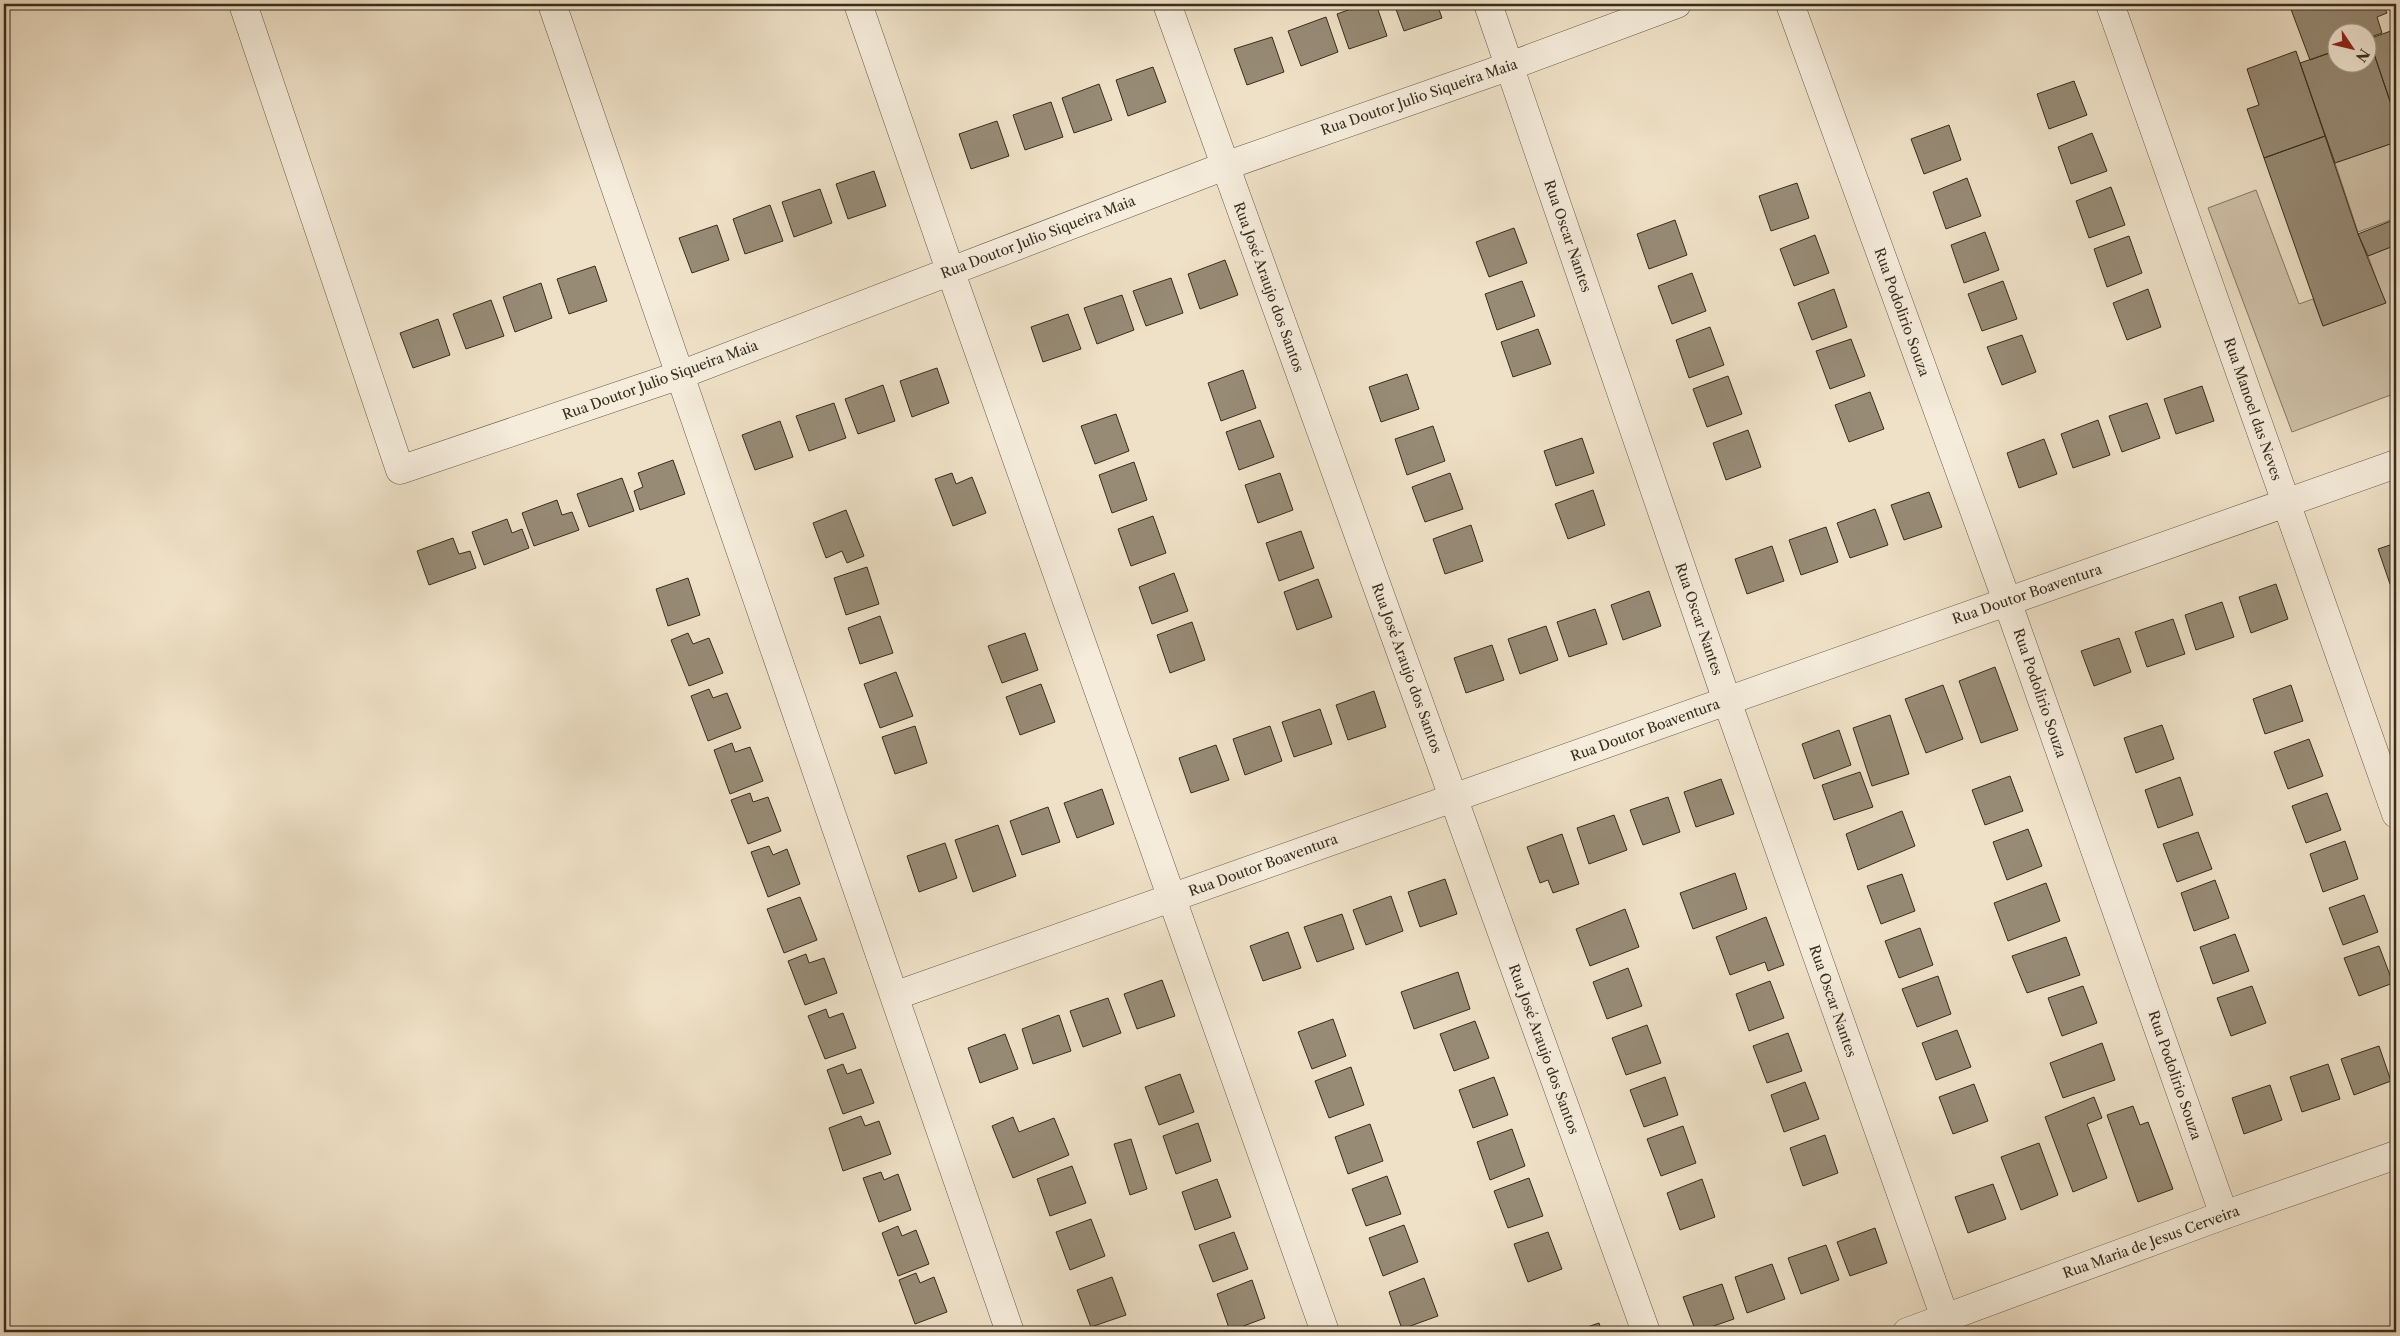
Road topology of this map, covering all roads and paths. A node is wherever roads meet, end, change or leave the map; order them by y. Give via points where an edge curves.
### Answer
1 (243, 4) edge
2 (552, 4) edge
3 (858, 4) edge
4 (1167, 4) edge
5 (1488, 4) edge
6 (1677, 4) edge
7 (1790, 4) edge
8 (2110, 4) edge
9 (1510, 66) junction
10 (1224, 166) junction
11 (950, 270) junction
12 (680, 375) junction
13 (2396, 464) edge
14 (2287, 503) junction
15 (2007, 601) junction
16 (1727, 701) junction
17 (1454, 797) junction
18 (2396, 814) edge
19 (1173, 897) junction
20 (894, 996) junction
21 (2396, 1155) edge
22 (2224, 1214) junction
23 (1945, 1318) junction
24 (1010, 1332) edge
25 (1325, 1332) edge
26 (1646, 1332) edge
27 (1907, 1332) edge

1 - 12 street, Rua Doutor Julio Siqueira Maia via 400,470
2 - 12 street
3 - 11 street
4 - 10 street, Rua José Araujo dos Santos
5 - 9 street, Rua Oscar Nantes
6 - 9 street, Rua Doutor Julio Siqueira Maia
7 - 15 street, Rua Podolirio Souza
8 - 14 street, Rua Manoel das Neves
9 - 10 street, Rua Doutor Julio Siqueira Maia
9 - 16 street, Rua Oscar Nantes
10 - 11 street, Rua Doutor Julio Siqueira Maia
10 - 17 street, Rua José Araujo dos Santos
11 - 12 street, Rua Doutor Julio Siqueira Maia
11 - 19 street
12 - 20 street
13 - 14 street, Rua Doutor Boaventura
14 - 15 street, Rua Doutor Boaventura
14 - 18 street, Rua Manoel das Neves
15 - 16 street, Rua Doutor Boaventura
15 - 22 street, Rua Podolirio Souza
16 - 17 street, Rua Doutor Boaventura
16 - 23 street, Rua Oscar Nantes
17 - 19 street, Rua Doutor Boaventura
17 - 26 street, Rua José Araujo dos Santos
19 - 20 street, Rua Doutor Boaventura
19 - 25 street
20 - 24 street
21 - 22 street, Rua Maria de Jesus Cerveira
22 - 23 street, Rua Maria de Jesus Cerveira
23 - 27 street, Rua Maria de Jesus Cerveira

